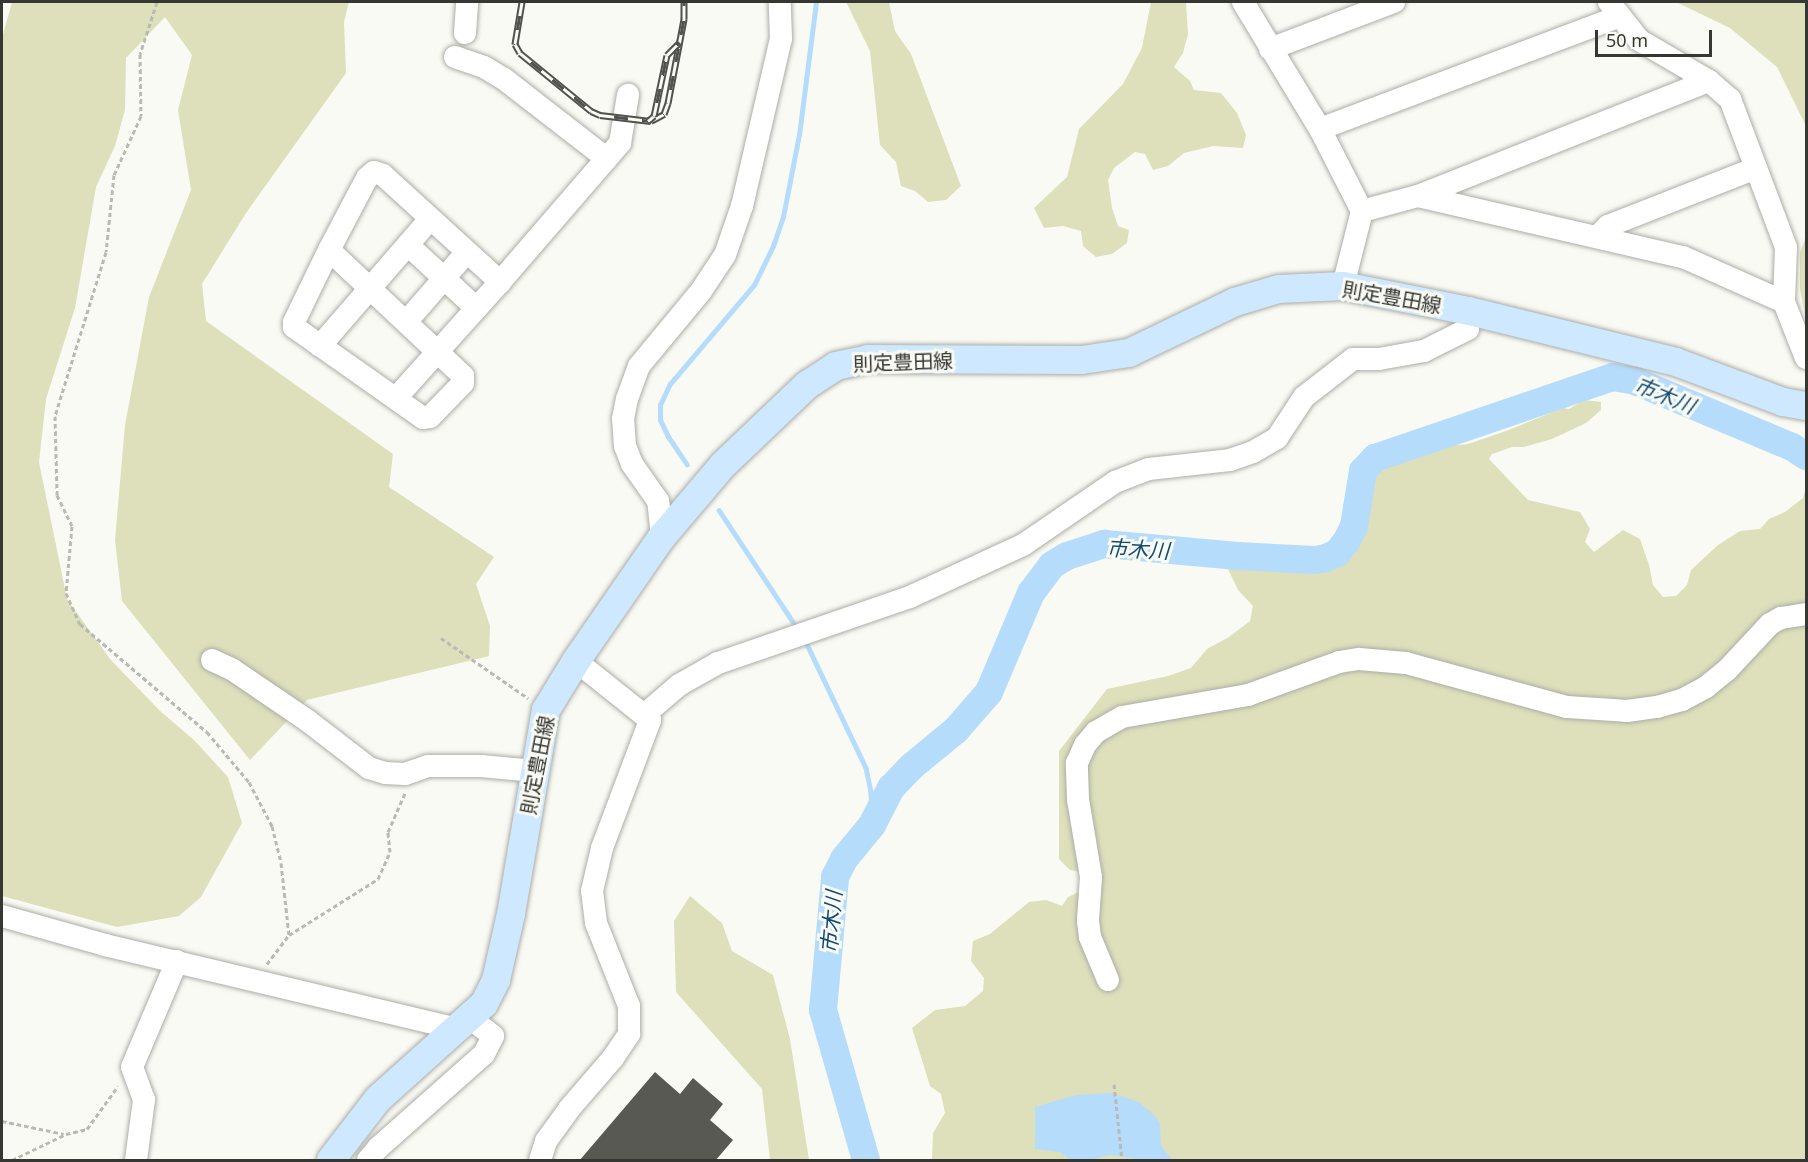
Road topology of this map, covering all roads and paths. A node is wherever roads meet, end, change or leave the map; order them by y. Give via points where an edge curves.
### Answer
1 (157, 2) edge
2 (467, 2) edge
3 (780, 2) edge
4 (1243, 2) edge
5 (1394, 2) edge
6 (1615, 9) edge
7 (465, 33) dead end
8 (1270, 49) junction
9 (455, 57) dead end
10 (1709, 81) junction
11 (628, 95) dead end
12 (1320, 129) junction
13 (607, 159) junction
14 (1756, 168) junction
15 (1418, 196) junction
16 (1362, 210) junction
17 (430, 219) junction
18 (1598, 236) junction
19 (408, 245) junction
20 (329, 250) junction
21 (467, 252) junction
22 (444, 278) junction
23 (501, 282) junction
24 (1343, 286) junction
25 (371, 288) junction
26 (1784, 302) junction
27 (477, 308) junction
28 (1469, 311) junction
29 (407, 321) junction
30 (320, 346) junction
31 (439, 352) junction
32 (1806, 358) edge
33 (396, 398) junction
34 (1806, 406) edge
35 (662, 537) junction
36 (1806, 614) edge
37 (441, 638) dead end
38 (213, 660) dead end
39 (576, 661) junction
40 (546, 710) junction
41 (644, 715) junction
42 (428, 766) junction
43 (536, 771) junction
44 (2, 916) edge
45 (289, 935) junction
46 (177, 961) junction
47 (250, 979) junction
48 (1108, 980) dead end
49 (464, 1024) junction
50 (132, 1067) junction
51 (1114, 1084) dead end
52 (2, 1121) edge
53 (66, 1134) junction
54 (12, 1161) edge
55 (136, 1161) edge
56 (332, 1161) edge
57 (368, 1161) edge
58 (540, 1161) edge
59 (1122, 1161) edge

1 - 45 path via 140,54 141,116 114,175 106,252 55,416 57,495 72,526 66,593 80,624 207,732 249,782 272,826 281,863
2 - 7 street
3 - 35 street via 781,39 742,206 725,255 701,291 639,366 627,399 623,419 625,446 632,464 658,501
4 - 8 street
5 - 8 street
6 - 10 street via 1640,40
6 - 12 street
8 - 12 street
9 - 13 street via 504,79
10 - 14 street via 1730,99
10 - 15 street
11 - 13 street via 620,144
12 - 16 street
13 - 23 street
14 - 18 street via 1608,226
14 - 26 street via 1786,247
15 - 16 street
15 - 18 street
16 - 24 street
17 - 19 street
17 - 20 street via 374,172 367,178
17 - 21 street
18 - 26 street via 1683,257
19 - 22 street
19 - 25 street
20 - 25 street
20 - 30 street via 294,321 298,331
21 - 22 street
21 - 23 street
22 - 27 street
22 - 29 street
23 - 27 street
24 - 28 main road, 則定豊田線
24 - 35 main road, 則定豊田線 via 1279,290 1235,302 1130,352 1082,360 868,360 837,366 807,385 723,465
25 - 29 street
25 - 30 street
26 - 32 street
27 - 31 street
28 - 34 main road, 則定豊田線 via 1676,362 1783,402
28 - 41 street via 1468,329 1424,351 1353,359 1304,397 1277,438 1253,452 1230,460 1149,469 1115,482 1023,545 910,597 718,663 679,685
29 - 31 street
30 - 33 street
31 - 33 street
31 - 33 street via 463,376 463,383 430,417 423,418
35 - 39 main road, 則定豊田線
36 - 48 street via 1770,624 1728,670 1706,687 1657,707 1627,711 1567,707 1406,663 1359,659 1339,662 1248,695 1122,717 1096,732 1077,763 1078,799 1091,877 1090,937
37 - 40 path
38 - 42 street via 308,721 369,768 405,774
39 - 40 main road, 則定豊田線
39 - 41 street
40 - 43 main road, 則定豊田線
41 - 58 street via 650,720 602,848 592,891 596,923 630,1006 629,1034 546,1141
42 - 43 street
42 - 45 path via 409,785 398,806 388,832 390,852 378,879
43 - 49 main road, 則定豊田線 via 496,980 484,1004
44 - 46 street
45 - 47 path via 275,956
46 - 47 street
46 - 50 street
47 - 49 street
49 - 56 main road, 則定豊田線 via 378,1099
49 - 57 street via 493,1036 484,1054
50 - 53 path via 87,1129
50 - 55 street via 144,1100
51 - 59 path
52 - 53 path
53 - 54 path

